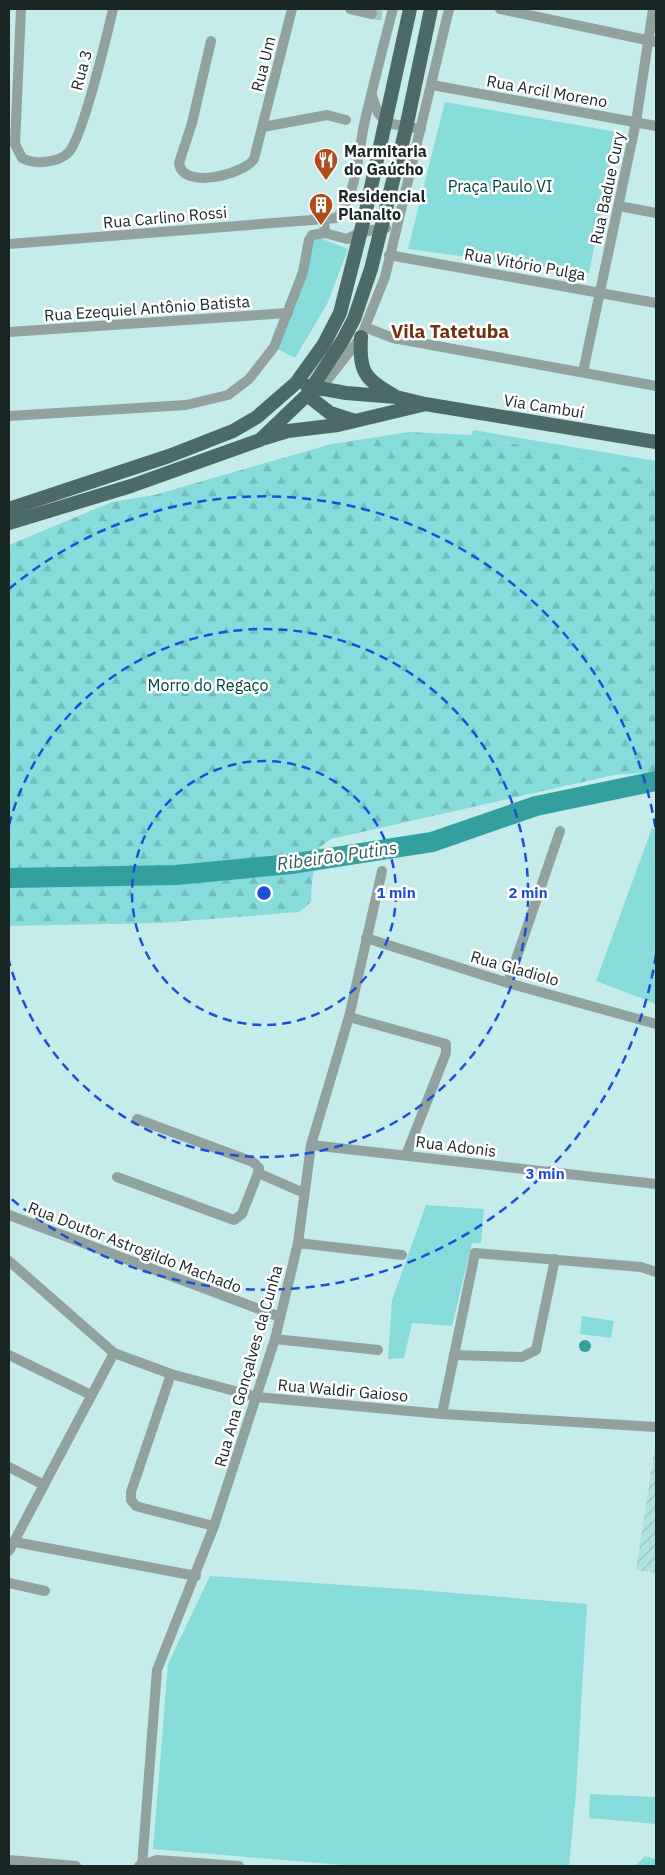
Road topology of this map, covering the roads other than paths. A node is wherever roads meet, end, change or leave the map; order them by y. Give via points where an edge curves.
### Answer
1 (21, 9) edge
2 (292, 9) edge
3 (350, 9) edge
4 (410, 9) edge
5 (431, 9) edge
6 (449, 9) edge
7 (500, 9) edge
8 (653, 9) edge
9 (115, 10) edge
10 (372, 14) dead end
11 (389, 14) edge
12 (211, 41) dead end
13 (652, 41) edge
14 (432, 85) junction
15 (371, 95) junction
16 (346, 120) dead end
17 (636, 122) junction
18 (386, 123) junction
19 (656, 126) edge
20 (263, 127) junction
21 (406, 128) junction
22 (421, 129) junction
23 (618, 206) junction
24 (656, 213) edge
25 (324, 219) junction
26 (396, 226) junction
27 (382, 229) junction
28 (361, 232) junction
29 (325, 233) junction
30 (9, 244) edge
31 (389, 255) junction
32 (601, 293) junction
33 (656, 302) edge
34 (288, 313) junction
35 (9, 332) edge
36 (364, 333) junction
37 (306, 370) junction
38 (583, 372) junction
39 (656, 386) edge
40 (312, 391) junction
41 (286, 394) junction
42 (396, 397) junction
43 (426, 404) junction
44 (9, 416) edge
45 (355, 421) junction
46 (260, 440) junction
47 (656, 442) edge
48 (9, 509) edge
49 (9, 523) edge
50 (560, 831) dead end
51 (382, 871) dead end
52 (366, 938) junction
53 (508, 983) junction
54 (348, 1017) junction
55 (656, 1024) edge
56 (137, 1119) dead end
57 (311, 1145) junction
58 (406, 1155) junction
59 (258, 1173) junction
60 (117, 1177) dead end
61 (656, 1184) edge
62 (304, 1193) junction
63 (9, 1215) edge
64 (298, 1243) junction
65 (402, 1255) dead end
66 (554, 1259) junction
67 (9, 1260) edge
68 (656, 1272) edge
69 (280, 1317) junction
70 (275, 1339) junction
71 (378, 1350) dead end
72 (114, 1353) junction
73 (9, 1355) edge
74 (454, 1355) junction
75 (171, 1374) junction
76 (91, 1395) junction
77 (257, 1397) junction
78 (442, 1414) junction
79 (656, 1427) edge
80 (9, 1467) edge
81 (44, 1485) junction
82 (214, 1526) junction
83 (16, 1542) junction
84 (9, 1551) edge
85 (196, 1576) junction
86 (9, 1583) edge
87 (45, 1591) dead end
88 (9, 1860) edge
89 (76, 1866) edge
90 (141, 1866) edge
91 (239, 1866) edge

1 - 9 street, Rua 3 via 15,149 27,161 44,162 68,153 77,138
2 - 20 street, Rua Um
3 - 10 street
4 - 18 main road
5 - 21 main road
6 - 14 street
7 - 13 street
8 - 13 street, Rua Badue Cury
11 - 15 street
12 - 20 street, Rua Um via 179,167 187,174 203,177 228,175 249,166
13 - 17 street, Rua Badue Cury
14 - 17 street, Rua Arcil Moreno
14 - 22 street
15 - 18 street
15 - 25 street via 355,177 345,207 337,218
16 - 20 street via 327,115
17 - 19 street, Rua Arcil Moreno
17 - 23 street, Rua Badue Cury
18 - 21 street
18 - 28 main road
21 - 22 street
21 - 27 main road
22 - 26 street
23 - 24 street
23 - 32 street, Rua Badue Cury
25 - 29 street
25 - 30 street, Rua Carlino Rossi
26 - 27 street
26 - 31 street
27 - 28 street
27 - 40 main road via 354,319
28 - 29 street via 347,239
28 - 37 main road via 340,313
29 - 34 street via 312,235 308,240 303,272
31 - 32 street, Rua Vitório Pulga
31 - 36 street via 385,278
32 - 33 street, Rua Vitório Pulga
32 - 38 street, Rua Badue Cury
34 - 35 street, Rua Ezequiel Antônio Batista
34 - 44 street via 267,358 249,380 228,395 186,404
36 - 38 street
36 - 40 street
36 - 42 main road via 360,362 364,374 374,385
37 - 40 main road
37 - 41 main road
38 - 39 street
40 - 41 main road
40 - 42 main road, Via Cambuí
40 - 45 main road, Via Cambuí via 330,414
40 - 46 main road
41 - 48 main road via 233,431
42 - 43 main road, Via Cambuí
43 - 45 main road, Via Cambuí
43 - 47 main road, Via Cambuí
45 - 46 main road via 288,431
46 - 49 main road via 131,486
50 - 53 street
51 - 52 street, Rua Ana Gonçalves da Cunha
52 - 53 street, Rua Gladiolo
52 - 54 street, Rua Ana Gonçalves da Cunha
53 - 55 street, Rua Gladiolo
54 - 57 street, Rua Ana Gonçalves da Cunha
54 - 58 street via 446,1044 446,1053
56 - 59 street via 253,1162
57 - 58 street, Rua Adonis
57 - 62 street, Rua Ana Gonçalves da Cunha
58 - 61 street, Rua Adonis
59 - 60 street via 242,1214 234,1220
59 - 62 street
62 - 64 street, Rua Ana Gonçalves da Cunha
63 - 69 street, Rua Doutor Astrogildo Machado
64 - 65 street
64 - 69 street, Rua Ana Gonçalves da Cunha
66 - 68 street via 641,1267
66 - 74 street via 536,1350 522,1357
66 - 74 street via 475,1253
67 - 72 street, Rua Waldir Gaioso
69 - 70 street, Rua Ana Gonçalves da Cunha
70 - 71 street
70 - 77 street, Rua Ana Gonçalves da Cunha
72 - 75 street, Rua Waldir Gaioso
72 - 76 street
73 - 76 street
74 - 78 street
75 - 77 street, Rua Waldir Gaioso
75 - 82 street via 131,1500 136,1506
76 - 81 street
77 - 78 street, Rua Waldir Gaioso
77 - 82 street, Rua Ana Gonçalves da Cunha
78 - 79 street, Rua Waldir Gaioso
80 - 81 street
81 - 83 street
82 - 85 street, Rua Ana Gonçalves da Cunha
83 - 84 street
83 - 85 street
85 - 90 street, Rua Ana Gonçalves da Cunha via 157,1670
86 - 87 street
88 - 89 street
90 - 91 street via 157,1860

